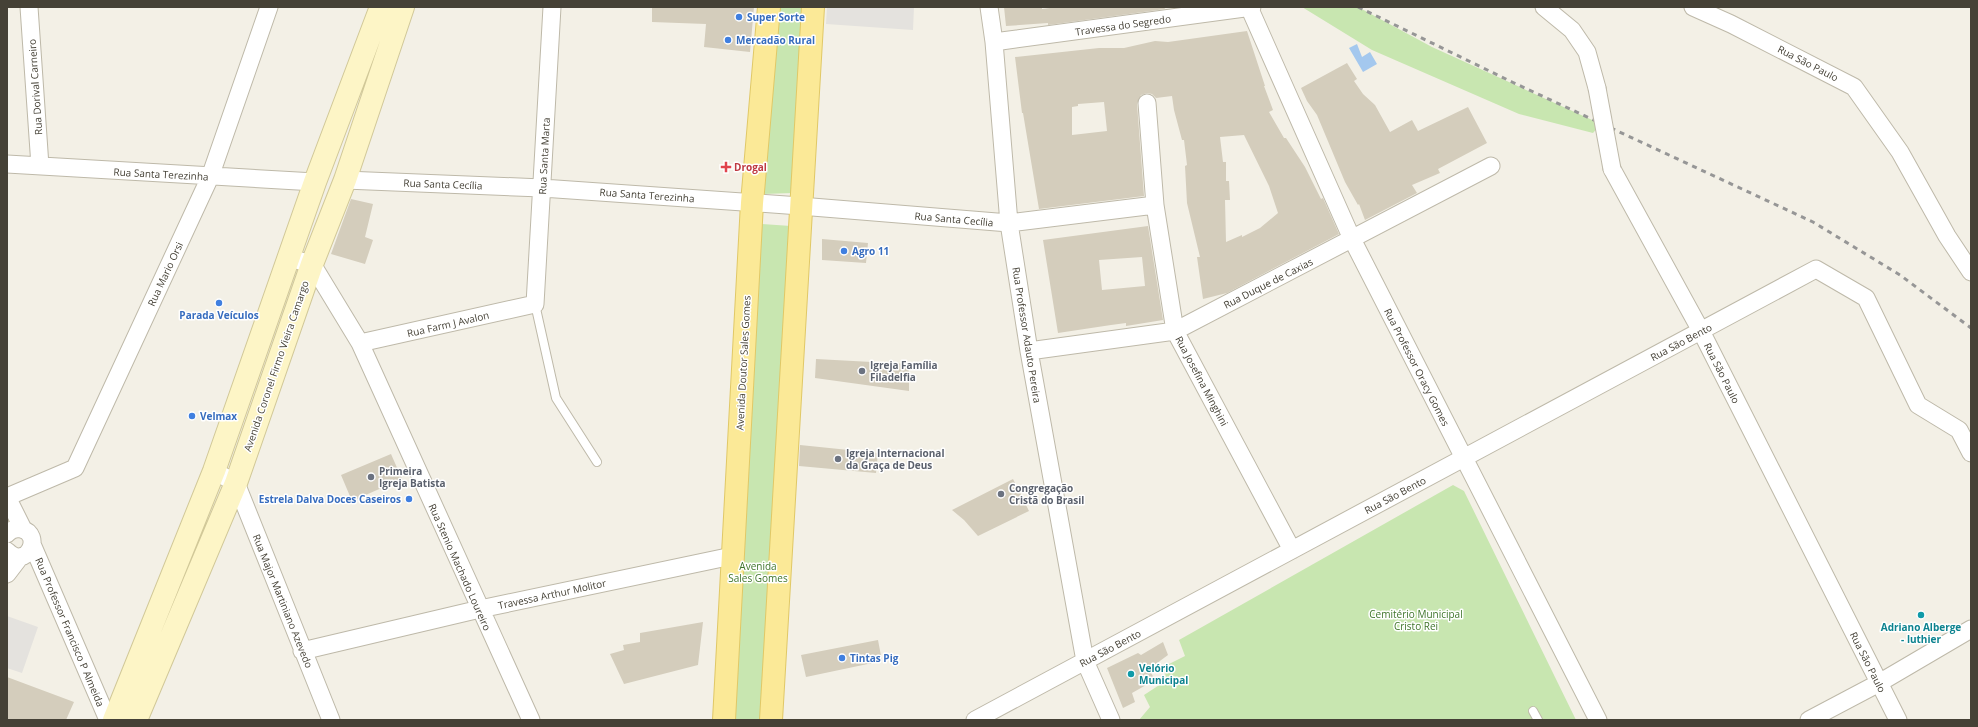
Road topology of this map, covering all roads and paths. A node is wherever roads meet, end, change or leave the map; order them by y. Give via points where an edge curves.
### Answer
1 (29, 7) edge
2 (269, 7) edge
3 (381, 7) edge
4 (403, 7) edge
5 (552, 7) edge
6 (769, 7) edge
7 (813, 7) edge
8 (990, 7) edge
9 (1251, 7) edge
10 (1544, 7) edge
11 (1693, 7) edge
12 (994, 42) junction
13 (1146, 103) dead end
14 (7, 164) edge
15 (40, 166) junction
16 (1491, 166) dead end
17 (210, 177) junction
18 (345, 180) junction
19 (315, 182) junction
20 (542, 188) junction
21 (752, 203) junction
22 (1155, 205) junction
23 (800, 206) junction
24 (1010, 223) junction
25 (1352, 239) junction
26 (289, 258) junction
27 (312, 264) junction
28 (1971, 272) edge
29 (535, 304) junction
30 (1175, 331) junction
31 (1701, 331) junction
32 (360, 343) junction
33 (1029, 351) junction
34 (1971, 453) edge
35 (1463, 458) junction
36 (597, 462) dead end
37 (214, 471) junction
38 (236, 483) junction
39 (7, 497) edge
40 (23, 529) junction
41 (7, 534) edge
42 (32, 544) junction
43 (1292, 550) junction
44 (14, 554) edge
45 (732, 556) junction
46 (7, 574) edge
47 (480, 609) junction
48 (1971, 629) edge
49 (302, 651) junction
50 (1085, 661) junction
51 (1879, 683) junction
52 (1533, 711) dead end
53 (985, 717) edge
54 (108, 720) edge
55 (114, 720) edge
56 (136, 720) edge
57 (331, 720) edge
58 (531, 720) edge
59 (724, 720) edge
60 (771, 720) edge
61 (1112, 720) edge
62 (1538, 720) edge
63 (1598, 720) edge
64 (1809, 720) edge
65 (1898, 720) edge

1 - 15 street, Rua Dorival Carneiro
2 - 17 street, Rua Mario Orsi
3 - 19 main road
4 - 18 main road, Avenida Coronel Firmo Vieira Camargo
5 - 20 street, Rua Santa Marta
6 - 21 main road, Avenida Doutor Sales Gomes
7 - 23 main road
8 - 12 street, Rua Professor Adauto Pereira
9 - 12 street, Travessa do Segredo
9 - 25 street, Rua Professor Oracy Gomes
10 - 31 street, Rua São Paulo, bridge via 1572,30 1587,52 1597,88 1612,169
11 - 28 street, Rua São Paulo via 1854,87 1900,152 1947,236
12 - 24 street, Rua Professor Adauto Pereira
13 - 22 street, Rua Josefina Minghini
14 - 15 street, Rua Santa Terezinha
15 - 17 street, Rua Santa Terezinha
16 - 25 street, Rua Duque de Caxias
17 - 19 street, Rua Santa Terezinha
17 - 39 street, Rua Mario Orsi via 75,468
18 - 20 street, Rua Santa Cecília
18 - 27 main road, Avenida Coronel Firmo Vieira Camargo
19 - 26 main road
20 - 21 street, Rua Santa Terezinha
20 - 29 street, Rua Santa Marta
21 - 23 street, Rua Santa Cecília
21 - 45 main road, Avenida Doutor Sales Gomes
22 - 24 street, Rua Santa Cecília
22 - 30 street, Rua Josefina Minghini
23 - 24 street, Rua Santa Cecília
23 - 60 main road
24 - 33 street, Rua Professor Adauto Pereira
25 - 30 street, Rua Duque de Caxias
25 - 35 street, Rua Professor Oracy Gomes
26 - 27 street
26 - 37 main road
27 - 32 street, Rua Stenio Machado Loureiro
27 - 38 main road, Avenida Coronel Firmo Vieira Camargo
29 - 32 street, Rua Farm J Avalon
29 - 36 lane via 556,398
30 - 33 street, Rua Duque de Caxias
30 - 43 street, Rua Josefina Minghini
31 - 34 street, Rua São Bento via 1816,269 1866,298 1918,405 1959,430
31 - 35 street, Rua São Bento
31 - 51 street, Rua São Paulo
32 - 47 street, Rua Stenio Machado Loureiro
33 - 50 street, Rua Professor Adauto Pereira
35 - 43 street, Rua São Bento
35 - 63 street, Rua Professor Oracy Gomes
37 - 38 street
37 - 55 main road
38 - 49 street, Rua Major Martiniano Azevedo
38 - 56 main road, Avenida Coronel Firmo Vieira Camargo
39 - 40 street, Rua Professor Francisco P Almeida
40 - 41 street via 14,529
40 - 42 street, Rua Professor Francisco P Almeida via 30,535
42 - 44 street via 28,553
42 - 54 street, Rua Professor Francisco P Almeida
43 - 50 street, Rua São Bento
44 - 46 street
45 - 47 street, Travessa Arthur Molitor
45 - 59 main road, Avenida Doutor Sales Gomes
47 - 49 street, Travessa Arthur Molitor
47 - 58 street, Rua Stenio Machado Loureiro
48 - 51 street
49 - 57 street, Rua Major Martiniano Azevedo
50 - 53 street, Rua São Bento
50 - 61 street, Rua Professor Adauto Pereira
51 - 64 street
51 - 65 street, Rua São Paulo
52 - 62 lane

